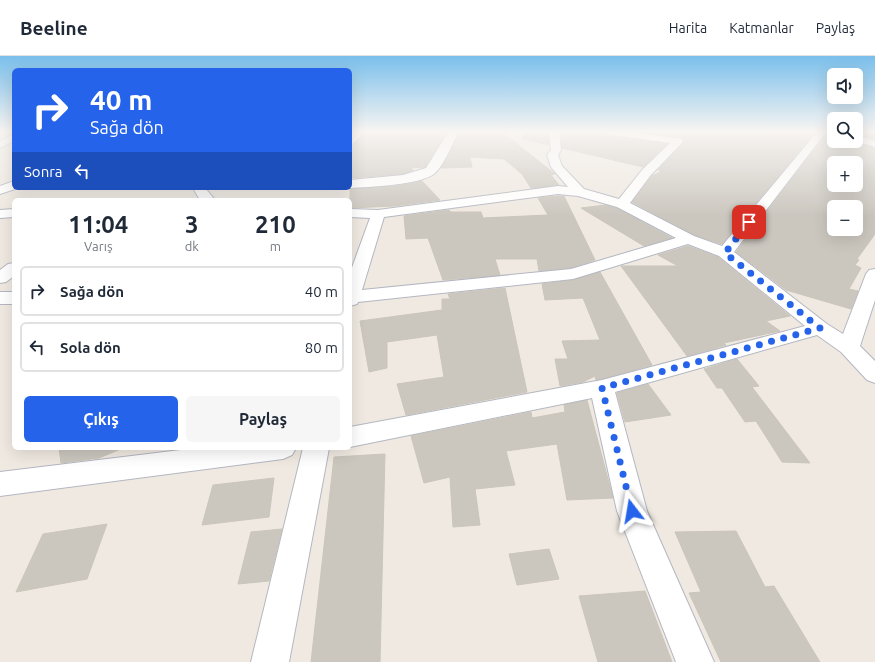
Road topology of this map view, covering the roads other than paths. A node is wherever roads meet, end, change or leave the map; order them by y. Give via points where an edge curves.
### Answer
1 (437, 159) edge
2 (554, 159) edge
3 (660, 159) edge
4 (799, 159) edge
5 (352, 184) edge
6 (12, 186) edge
7 (0, 190) edge
8 (578, 192) junction
9 (622, 204) junction
10 (12, 213) edge
11 (352, 213) edge
12 (0, 214) edge
13 (378, 214) junction
14 (689, 239) junction
15 (725, 253) junction
16 (12, 269) edge
17 (875, 274) edge
18 (0, 278) edge
19 (352, 292) edge
20 (0, 298) edge
21 (12, 298) edge
22 (352, 298) edge
23 (820, 328) junction
24 (849, 347) junction
25 (875, 374) edge
26 (602, 388) junction
27 (352, 437) edge
28 (267, 450) edge
29 (316, 450) edge
30 (0, 484) edge
31 (270, 662) edge
32 (695, 662) edge

1 - 5 street via 430,171 420,175 376,184
2 - 8 street
3 - 9 street
4 - 15 street
6 - 7 street
8 - 9 street
8 - 13 street via 558,190
9 - 14 street
10 - 12 street
11 - 13 street
13 - 19 street
14 - 15 street
14 - 22 street via 573,274
15 - 23 street
16 - 18 street
17 - 24 street
20 - 21 street
23 - 24 street
23 - 26 street
24 - 25 street
26 - 27 street
26 - 32 street via 632,511
28 - 30 street
29 - 31 street

